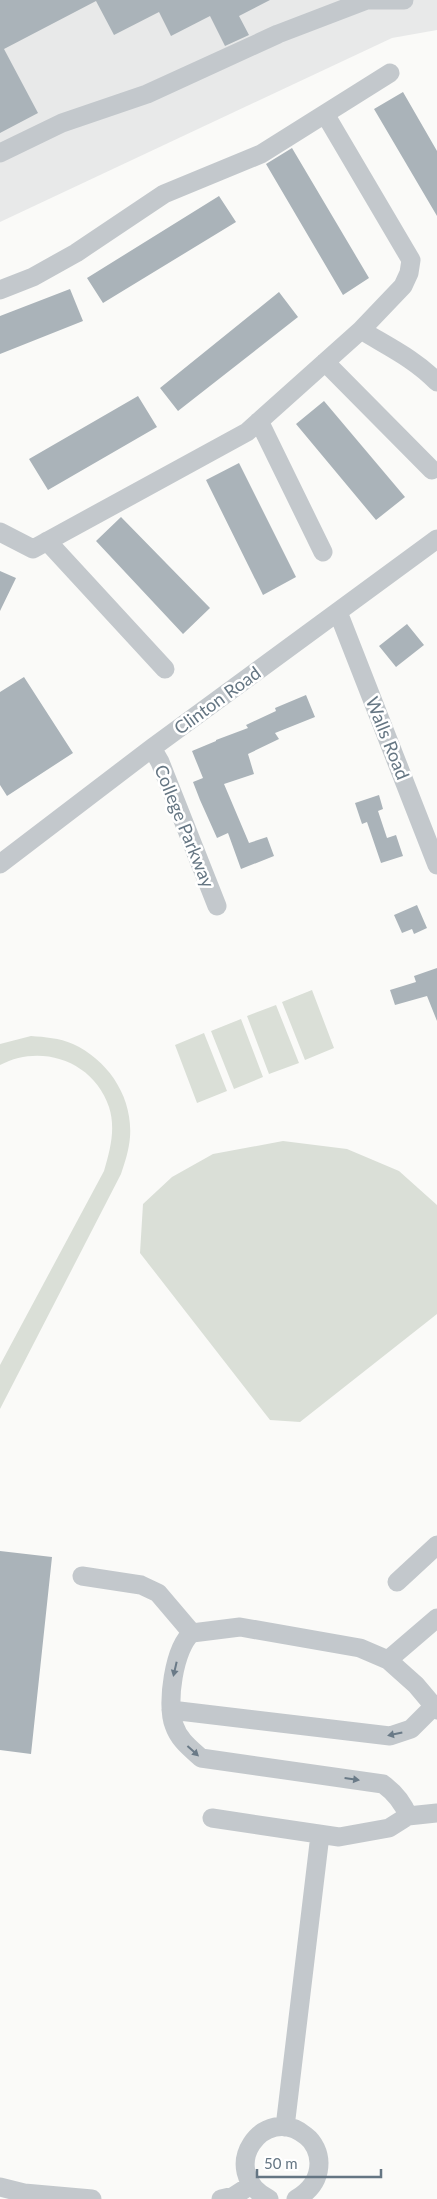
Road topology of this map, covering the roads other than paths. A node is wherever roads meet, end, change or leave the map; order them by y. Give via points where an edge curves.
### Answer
1 (404, 0) edge
2 (390, 73) dead end
3 (326, 114) junction
4 (0, 153) edge
5 (0, 290) edge
6 (361, 330) junction
7 (325, 362) junction
8 (437, 382) edge
9 (259, 421) junction
10 (432, 470) dead end
11 (0, 532) edge
12 (437, 539) edge
13 (47, 541) junction
14 (323, 552) dead end
15 (338, 612) junction
16 (164, 669) dead end
17 (152, 748) junction
18 (433, 842) edge
19 (0, 864) edge
20 (437, 865) edge
21 (217, 906) dead end
22 (437, 1545) edge
23 (82, 1576) dead end
24 (397, 1582) dead end
25 (437, 1618) edge
26 (192, 1633) junction
27 (388, 1660) junction
28 (436, 1708) edge
29 (171, 1710) junction
30 (437, 1813) edge
31 (408, 1816) junction
32 (212, 1818) dead end
33 (320, 1835) junction
34 (286, 2127) junction
35 (251, 2185) junction
36 (0, 2187) edge
37 (92, 2199) edge
38 (221, 2199) edge
39 (269, 2199) edge
40 (296, 2199) edge

1 - 4 street via 367,0 278,34 147,94 62,123
2 - 3 street
3 - 5 street via 261,154 164,194 76,253
3 - 6 street via 411,260 403,286
6 - 7 street
6 - 8 street via 408,358
7 - 9 street
7 - 10 street
9 - 13 street via 247,432
9 - 14 street
11 - 13 street via 33,549
12 - 15 street, Clinton Road
13 - 16 street
15 - 17 street, Clinton Road
15 - 18 street, Walls Road
17 - 19 street, Clinton Road
17 - 21 street, College Parkway
18 - 20 street, Walls Road
22 - 24 street
23 - 26 street via 141,1585 158,1593
25 - 27 street
26 - 27 street via 240,1627 360,1648
26 -> 29 street via 187,1636 179,1655 173,1678
27 - 28 street
28 -> 29 street via 412,1729 390,1736
29 -> 31 street via 181,1740 201,1758 383,1784 396,1794
30 - 31 street
31 - 33 street via 389,1828 339,1838
32 - 33 street
33 - 34 street
34 - 35 street via 263,2132 247,2150 245,2168
34 - 40 street via 308,2137 319,2159 319,2172 314,2184
35 - 38 street via 234,2196
35 - 39 street
36 - 37 street

